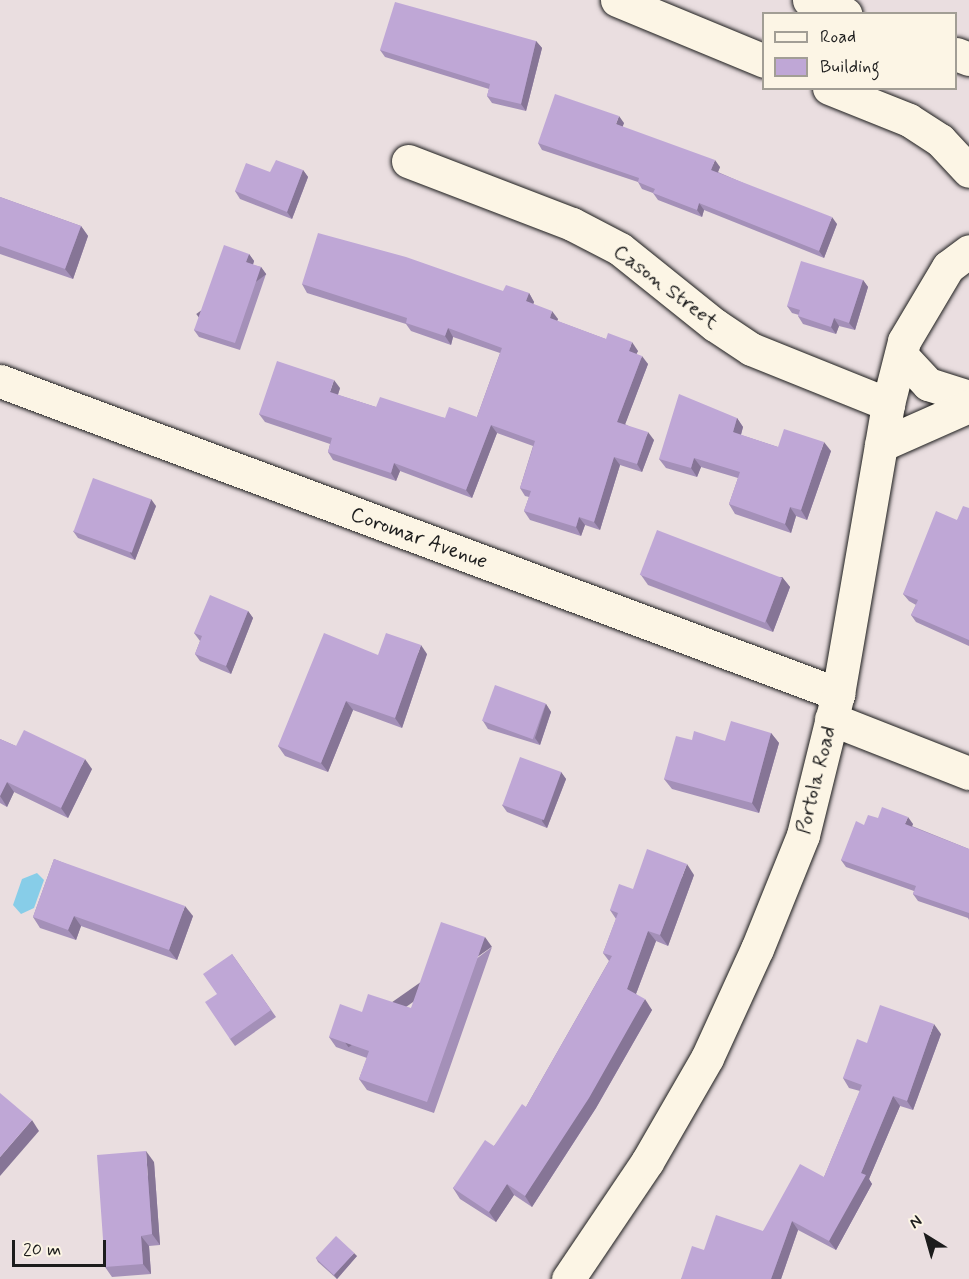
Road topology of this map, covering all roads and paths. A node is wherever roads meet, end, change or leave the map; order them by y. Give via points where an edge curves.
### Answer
1 (617, 0) edge
2 (809, 0) edge
3 (840, 12) edge
4 (762, 60) edge
5 (834, 90) edge
6 (408, 161) dead end
7 (969, 171) edge
8 (969, 251) edge
9 (900, 355) junction
10 (0, 381) edge
11 (969, 397) edge
12 (888, 404) junction
13 (969, 406) edge
14 (881, 445) junction
15 (835, 707) junction
16 (969, 773) edge
17 (568, 1279) edge

1 - 4 main road
2 - 3 main road
5 - 7 main road via 909,120 940,140
6 - 12 main road, Cason Street via 572,224 620,249 751,349
8 - 9 main road, Portola Road via 948,267 930,294
9 - 11 main road via 928,384
9 - 12 main road, Portola Road
10 - 15 main road, Coromar Avenue
12 - 14 main road, Portola Road
13 - 14 main road
14 - 15 main road, Portola Road
15 - 16 main road, Coromar Avenue
15 - 17 main road, Portola Road via 803,835 717,1036 647,1162

